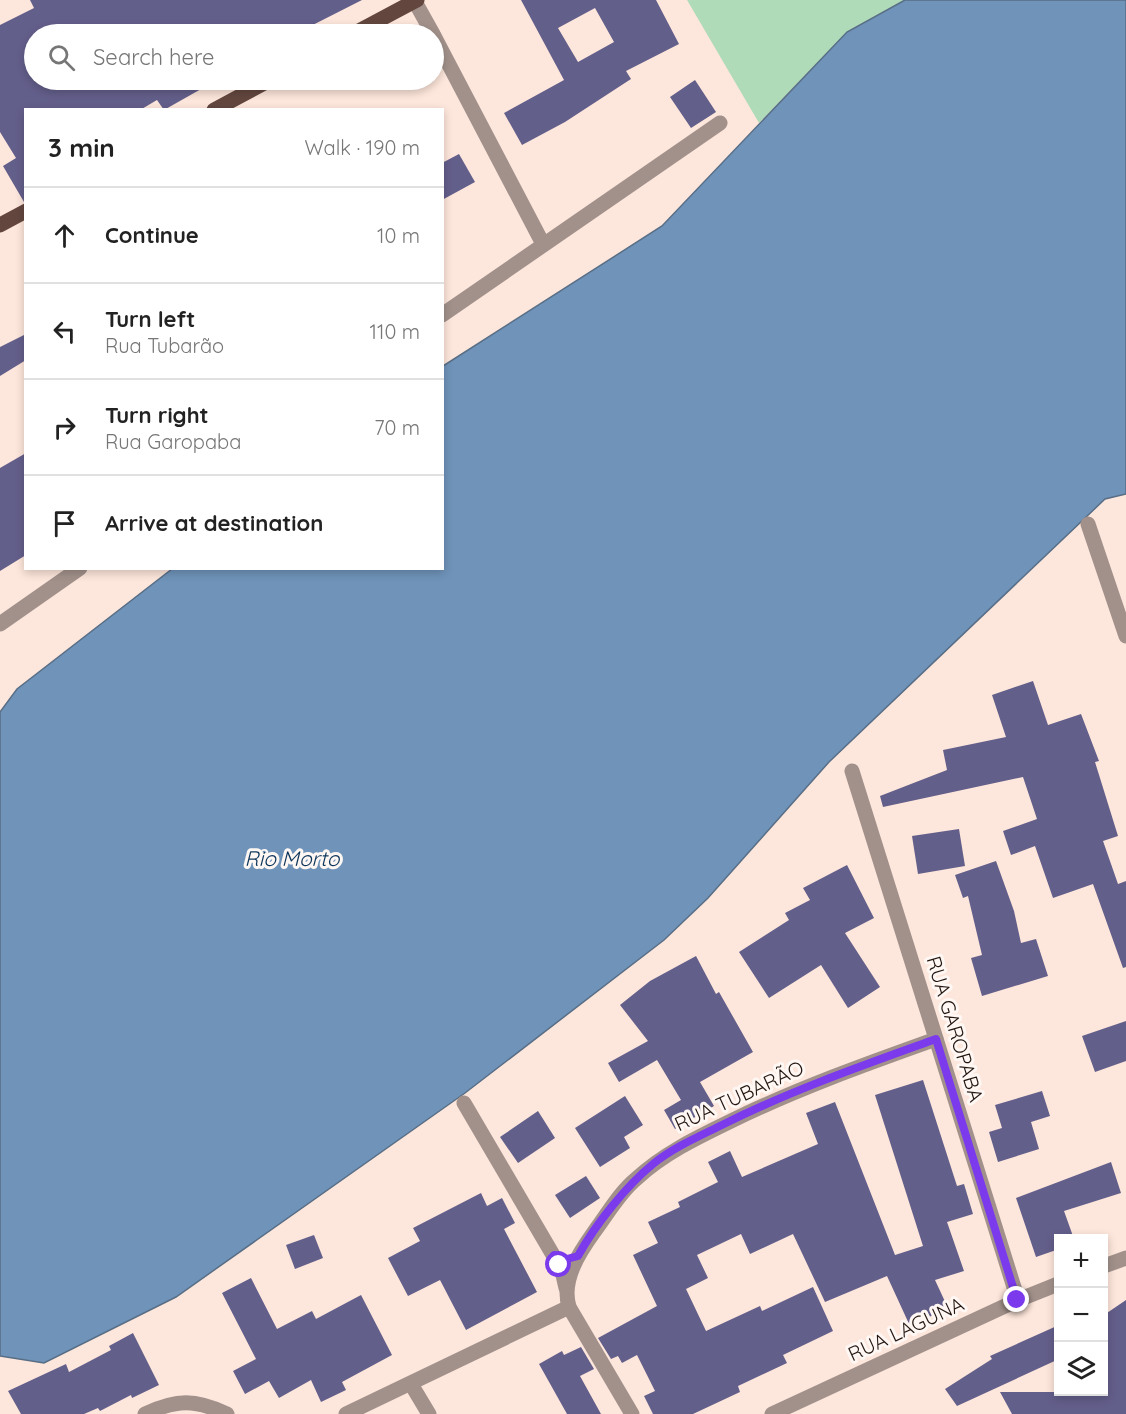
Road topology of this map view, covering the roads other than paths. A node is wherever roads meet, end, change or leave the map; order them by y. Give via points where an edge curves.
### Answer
1 (416, 0) edge
2 (372, 24) edge
3 (428, 24) edge
4 (444, 56) edge
5 (251, 90) edge
6 (218, 108) edge
7 (720, 123) dead end
8 (24, 212) edge
9 (0, 225) edge
10 (543, 244) junction
11 (444, 314) edge
12 (1088, 524) dead end
13 (77, 570) edge
14 (0, 624) edge
15 (1126, 636) edge
16 (852, 771) dead end
17 (936, 1039) junction
18 (464, 1103) dead end
19 (554, 1255) junction
20 (578, 1256) junction
21 (1126, 1258) edge
22 (1108, 1265) edge
23 (1054, 1286) edge
24 (568, 1300) junction
25 (1017, 1300) junction
26 (411, 1384) junction
27 (145, 1414) edge
28 (226, 1414) edge
29 (346, 1414) edge
30 (429, 1414) edge
31 (632, 1414) edge
32 (772, 1414) edge

1 - 2 main road
1 - 3 street
4 - 10 street
5 - 6 main road
7 - 10 street
8 - 9 main road
10 - 11 street
12 - 15 street
13 - 14 street
16 - 17 street, RUA GAROPABA
17 - 20 street, RUA TUBARÃO via 823,1080 680,1146 633,1181
17 - 25 street, RUA GAROPABA
18 - 19 street
19 - 20 street via 567,1259
19 - 24 street
20 - 24 street, RUA TUBARÃO via 569,1278
21 - 22 street
23 - 25 street, RUA LAGUNA
24 - 26 street
24 - 31 street
25 - 32 street, RUA LAGUNA
26 - 29 street
26 - 30 street
27 - 28 street via 175,1403 193,1402

